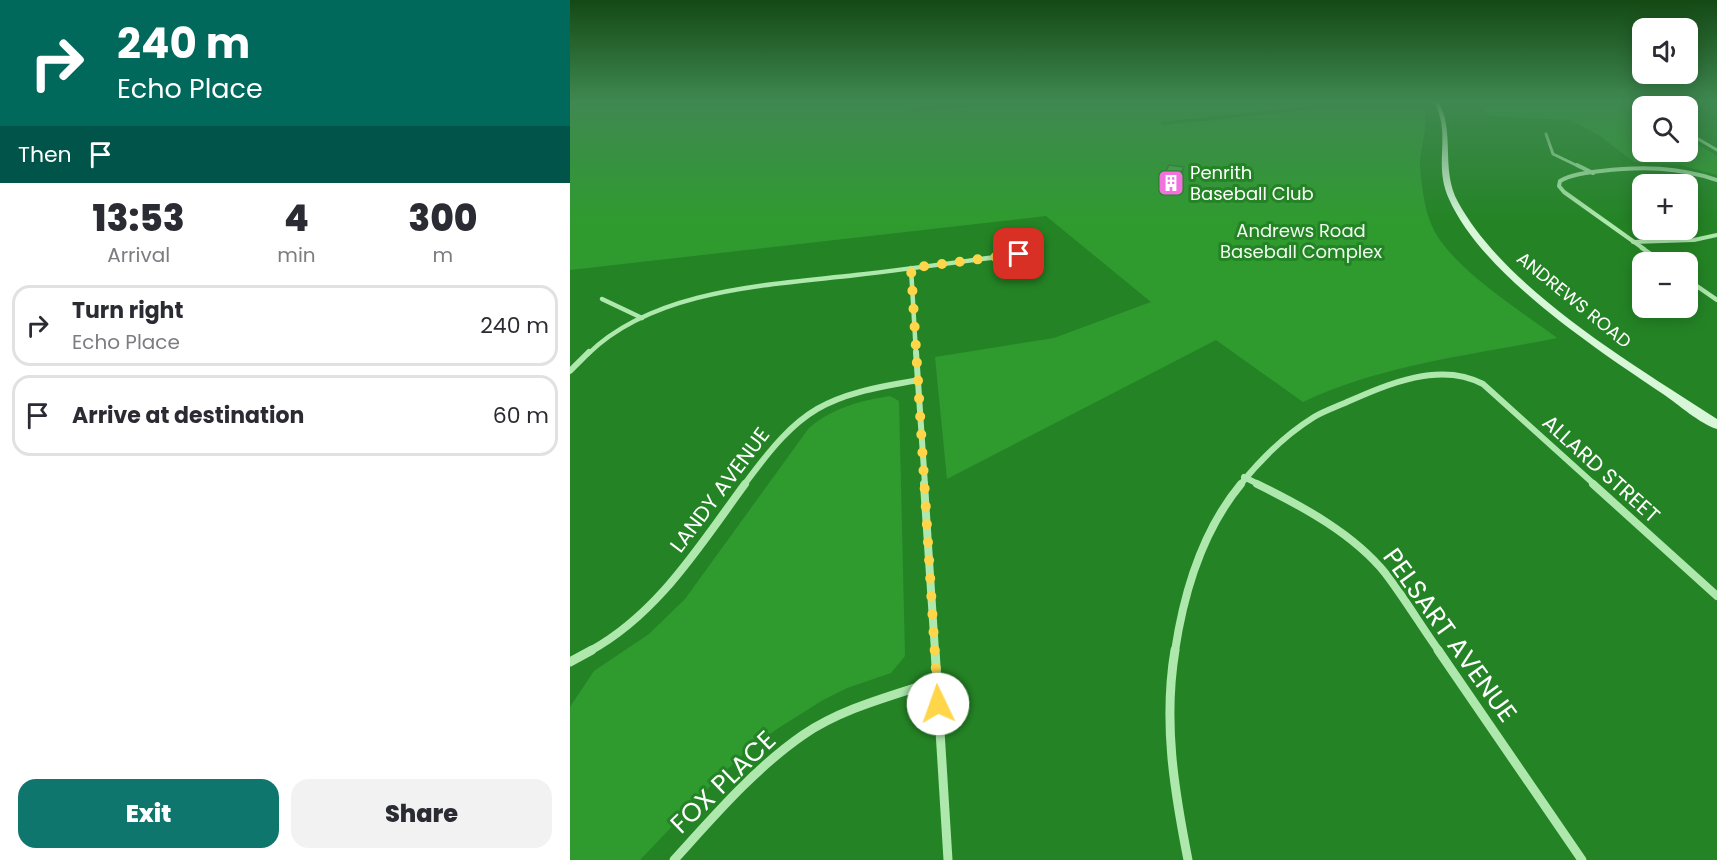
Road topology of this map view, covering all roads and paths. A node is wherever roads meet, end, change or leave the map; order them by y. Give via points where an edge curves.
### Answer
1 (1445, 141) edge
2 (1548, 141) edge
3 (1702, 141) edge
4 (1717, 150) edge
5 (1593, 173) junction
6 (1717, 180) edge
7 (1717, 235) edge
8 (1632, 242) junction
9 (1647, 252) edge
10 (1019, 254) dead end
11 (911, 268) junction
12 (1698, 287) edge
13 (602, 298) dead end
14 (1717, 300) edge
15 (642, 318) junction
16 (570, 371) edge
17 (919, 380) junction
18 (1717, 425) edge
19 (1244, 477) junction
20 (1717, 596) edge
21 (570, 662) edge
22 (936, 681) junction
23 (674, 860) edge
24 (948, 860) edge
25 (1188, 860) edge
26 (1582, 860) edge

1 - 18 main road, ANDREWS ROAD via 1445,178 1458,208 1479,238 1512,273 1561,314
2 - 5 street via 1553,154
3 - 4 street
5 - 6 street via 1662,166
5 - 8 street via 1564,178 1558,186
7 - 8 street via 1698,240
8 - 9 street
10 - 11 street
11 - 15 street via 720,293
11 - 17 street
12 - 14 street
13 - 15 street
15 - 16 street via 598,345
17 - 21 street, LANDY AVENUE via 845,394 799,419 776,443 659,599 628,627
17 - 22 street
19 - 20 street, ALLARD STREET via 1283,437 1325,410 1385,387 1459,373 1483,384
19 - 25 street via 1208,531 1193,568 1176,633 1171,748 1175,797
19 - 26 street, PELSART AVENUE via 1321,518 1362,549 1385,573
22 - 23 street, FOX PLACE via 854,710 804,734 746,782
22 - 24 street

